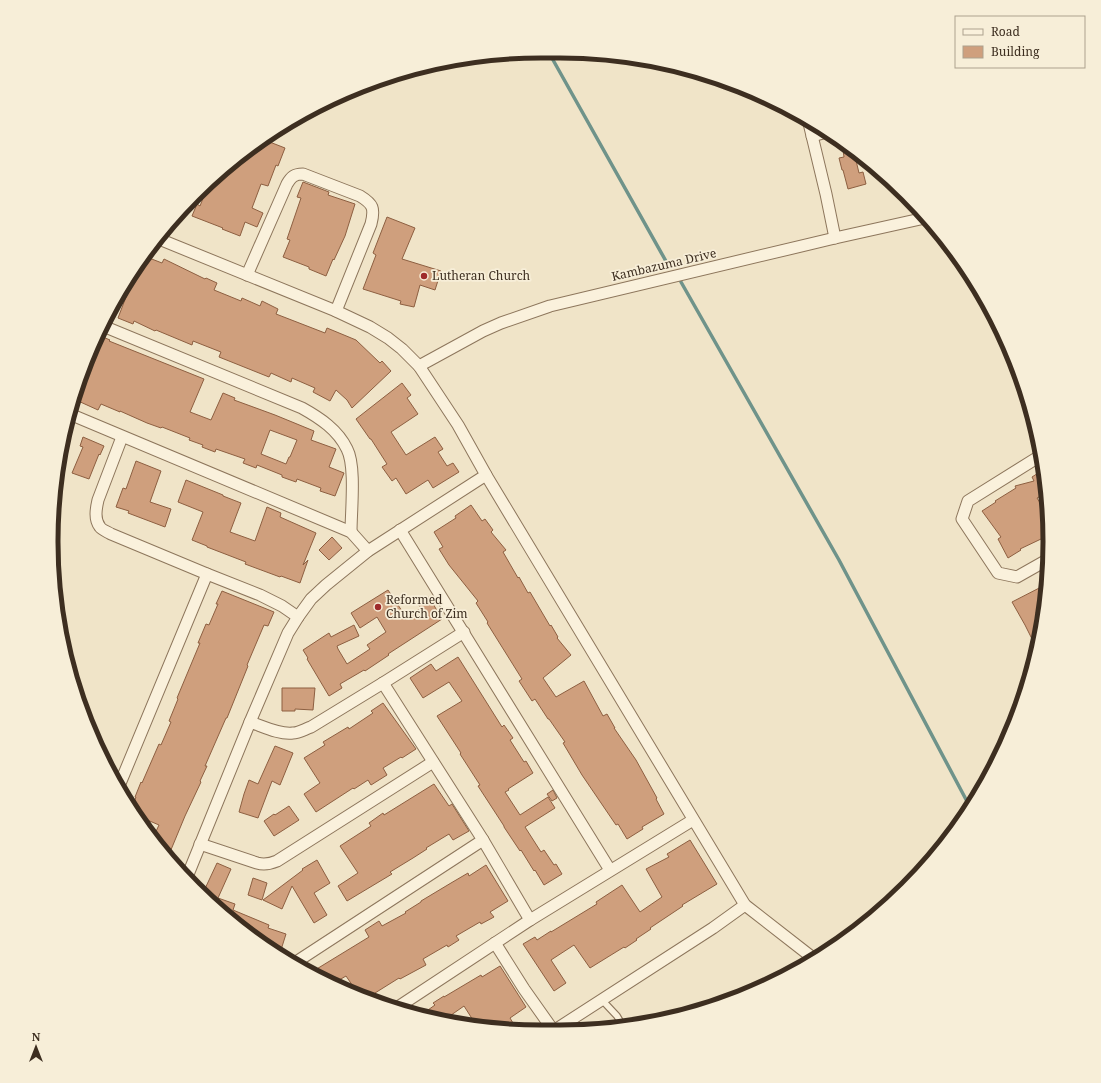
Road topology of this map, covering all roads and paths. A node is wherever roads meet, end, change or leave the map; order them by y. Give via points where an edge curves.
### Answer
1 (810, 128) edge
2 (820, 134) edge
3 (812, 136) junction
4 (919, 219) edge
5 (835, 238) junction
6 (164, 240) edge
7 (247, 275) junction
8 (336, 311) junction
9 (108, 328) edge
10 (419, 366) junction
11 (74, 416) edge
12 (122, 437) junction
13 (1036, 459) edge
14 (486, 475) junction
15 (400, 530) junction
16 (351, 532) junction
17 (368, 551) junction
18 (1042, 563) edge
19 (207, 574) junction
20 (298, 617) junction
21 (464, 632) junction
22 (383, 683) junction
23 (250, 722) junction
24 (433, 762) junction
25 (121, 780) edge
26 (693, 820) junction
27 (482, 840) junction
28 (200, 844) junction
29 (610, 870) junction
30 (188, 871) edge
31 (745, 905) junction
32 (530, 920) junction
33 (495, 943) junction
34 (809, 955) edge
35 (300, 960) edge
36 (602, 1000) junction
37 (402, 1004) edge
38 (620, 1021) edge
39 (550, 1025) edge
40 (562, 1025) edge

1 - 3 street
2 - 3 street
3 - 5 street
4 - 5 street, Kambazuma Drive
5 - 10 street, Kambazuma Drive via 550,306 483,331
6 - 7 street
7 - 8 street
7 - 8 street via 287,184 296,174 303,174 360,196 372,206 374,214
8 - 10 street via 388,338
9 - 16 street via 302,408 328,425 341,438 348,450 351,463
10 - 14 street via 458,425
11 - 12 street
12 - 16 street
12 - 19 street via 98,500 96,510 100,528
13 - 18 street via 968,501 962,519 998,573 1017,577
14 - 15 street
14 - 26 street
15 - 17 street
15 - 21 street
16 - 17 street
17 - 20 street via 326,585
19 - 20 street via 260,595
19 - 25 street
20 - 23 street via 288,633
21 - 22 street
21 - 29 street
22 - 23 street via 300,732 282,732
22 - 24 street
23 - 28 street
24 - 27 street
24 - 28 street via 270,864 257,864
26 - 29 street
26 - 31 street
27 - 32 street
27 - 35 street
28 - 30 street
29 - 32 street
31 - 34 street
31 - 36 street
32 - 33 street
33 - 37 street
33 - 39 street
36 - 38 lane
36 - 40 street

